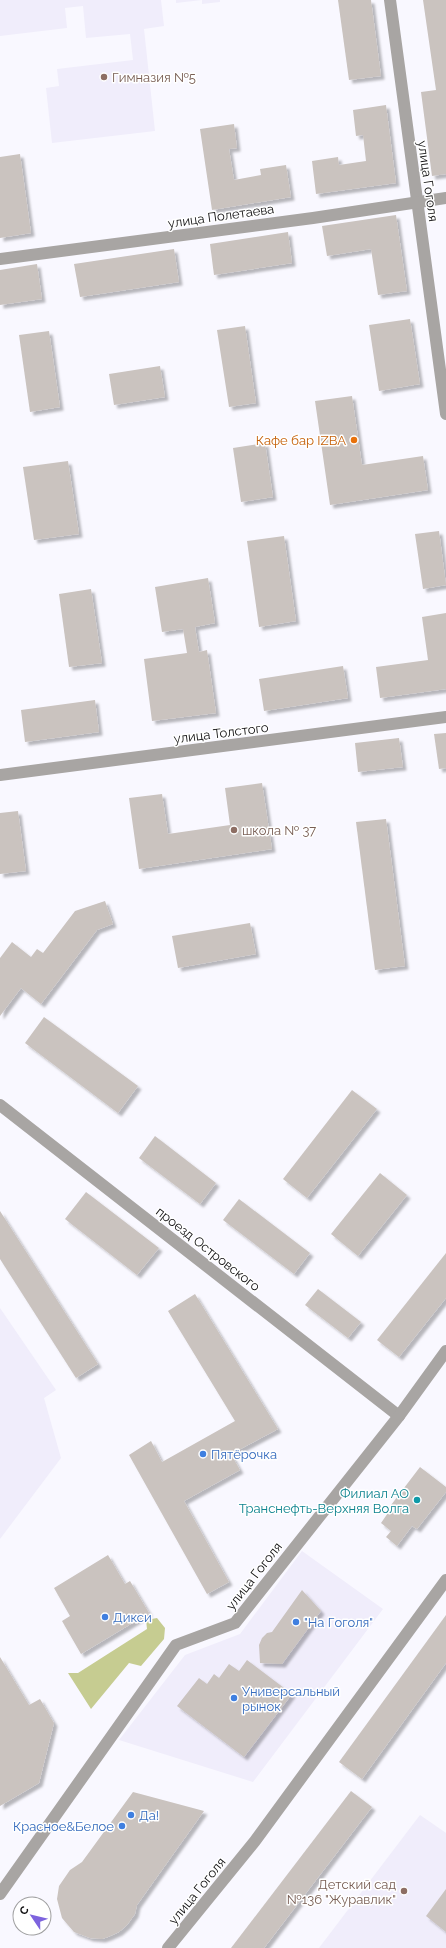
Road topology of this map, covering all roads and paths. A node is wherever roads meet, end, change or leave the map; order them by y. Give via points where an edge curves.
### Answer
1 (390, 0) edge
2 (446, 198) edge
3 (417, 202) junction
4 (0, 259) edge
5 (446, 414) edge
6 (446, 717) edge
7 (0, 775) edge
8 (0, 1105) edge
9 (446, 1351) edge
10 (399, 1416) junction
11 (446, 1580) edge
12 (0, 1894) edge
13 (168, 1948) edge

1 - 3 street, улица Гоголя
2 - 3 street, улица Полетаева
3 - 4 street, улица Полетаева
3 - 5 street, улица Гоголя
6 - 7 street, улица Толстого
8 - 10 street, проезд Островского
9 - 10 street, улица Гоголя
10 - 12 street, улица Гоголя via 235,1623 176,1645
11 - 13 street, улица Гоголя via 256,1841

